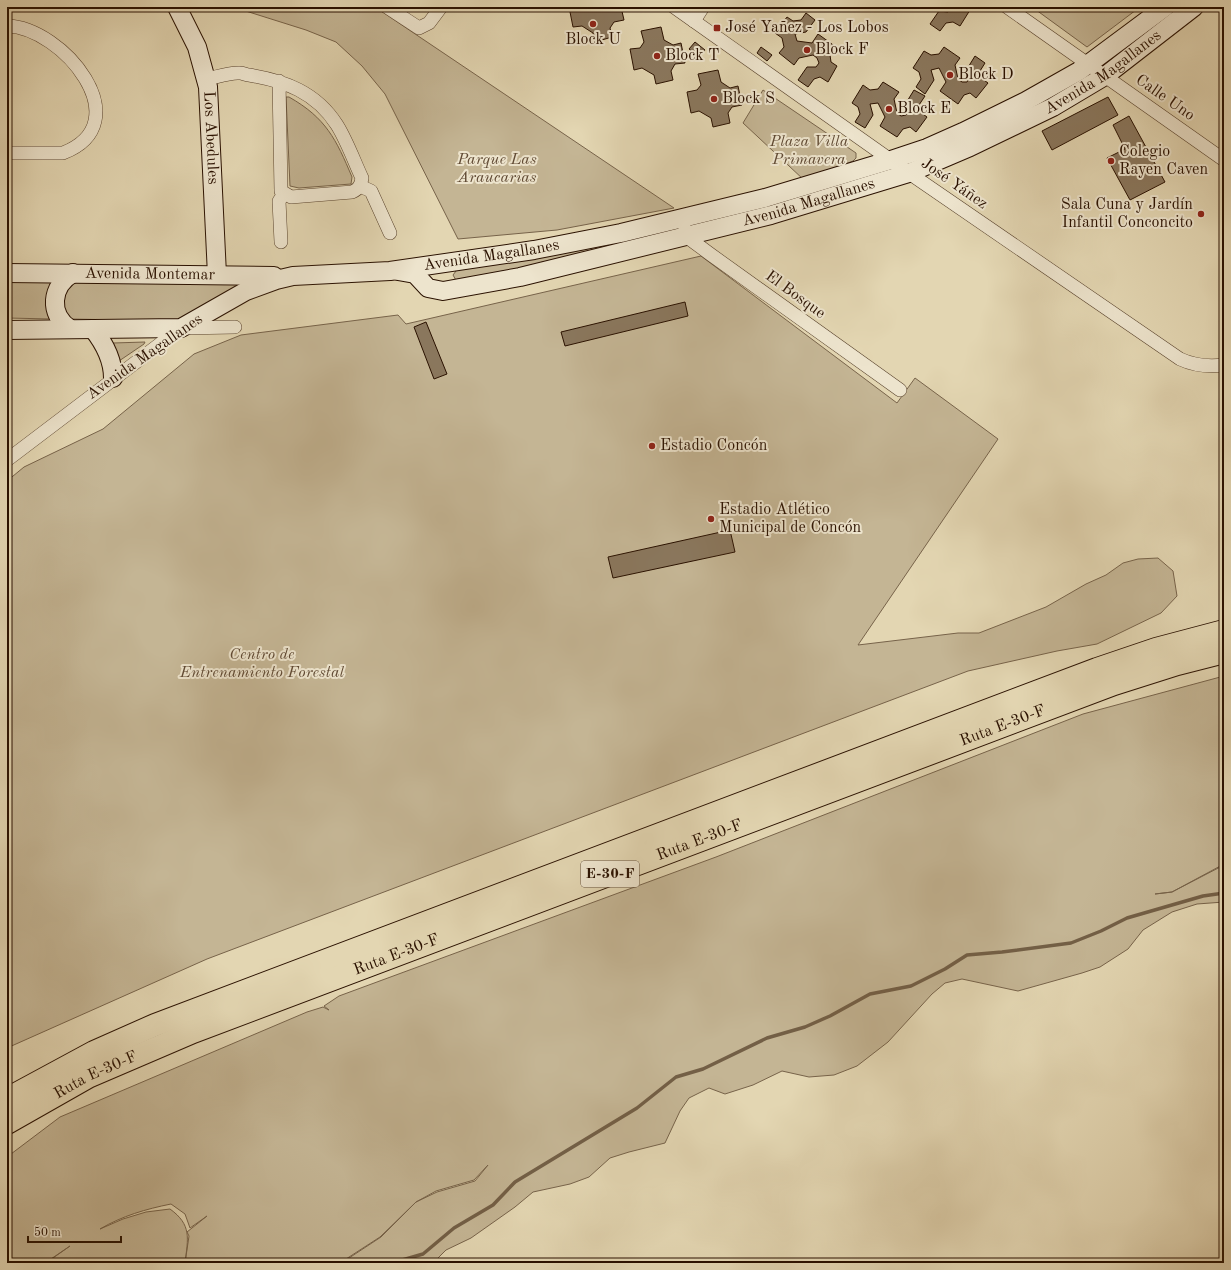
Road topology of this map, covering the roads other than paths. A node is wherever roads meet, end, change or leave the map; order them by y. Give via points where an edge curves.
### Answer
1 (177, 7) edge
2 (387, 7) edge
3 (441, 7) edge
4 (674, 7) edge
5 (703, 7) edge
6 (1007, 7) edge
7 (1165, 7) edge
8 (1194, 7) edge
9 (694, 21) junction
10 (7, 26) edge
11 (1089, 65) junction
12 (1105, 76) junction
13 (279, 81) junction
14 (207, 83) junction
15 (7, 153) edge
16 (891, 160) junction
17 (1224, 160) edge
18 (909, 173) junction
19 (360, 186) junction
20 (284, 194) junction
21 (682, 219) junction
22 (390, 233) dead end
23 (687, 236) junction
24 (281, 242) dead end
25 (460, 261) junction
26 (390, 271) junction
27 (7, 272) edge
28 (73, 273) junction
29 (217, 275) junction
30 (293, 276) junction
31 (451, 290) junction
32 (235, 327) dead end
33 (181, 328) junction
34 (70, 329) junction
35 (93, 329) junction
36 (7, 330) edge
37 (1224, 365) edge
38 (113, 378) junction
39 (900, 390) dead end
40 (7, 460) edge
41 (1224, 631) edge
42 (1224, 652) edge
43 (7, 1099) edge
44 (7, 1123) edge

1 - 14 main road, Los Abedules via 198,47
2 - 3 street via 415,26 423,27
4 - 9 street, José Yáñez
5 - 9 street
6 - 11 street, Calle Uno
7 - 11 main road, Avenida Magallanes
8 - 12 main road, Avenida Magallanes
9 - 16 street, José Yáñez
10 - 15 street via 22,28 41,36 63,51 80,71 92,93 96,117 86,139 72,150 63,153
11 - 12 street, Calle Uno
11 - 16 main road, Avenida Magallanes via 1026,101 963,132
12 - 17 street, Calle Uno
12 - 18 main road, Avenida Magallanes via 1010,129
13 - 14 street via 248,75 242,81
13 - 19 street via 301,91 329,114 362,178
13 - 20 street via 280,188
14 - 29 main road, Los Abedules
16 - 18 street, José Yáñez
16 - 21 main road, Avenida Magallanes via 766,198
18 - 23 main road, Avenida Magallanes via 771,215
18 - 37 street, José Yáñez via 1180,359 1191,365
19 - 20 street via 352,192 291,197
19 - 22 street via 371,191
20 - 24 street via 279,201
21 - 23 street
21 - 25 main road, Avenida Magallanes via 534,250
23 - 31 main road, Avenida Magallanes via 520,277
23 - 39 street, El Bosque
25 - 26 main road, Avenida Magallanes
25 - 31 main road via 448,270 445,276
26 - 30 main road, Avenida Magallanes
26 - 31 main road, Avenida Magallanes via 415,274 433,290
27 - 28 main road, Avenida Montemar
28 - 29 main road, Avenida Montemar
28 - 34 main road via 62,281 54,300 58,317
29 - 30 main road, Avenida Montemar
30 - 33 main road, Avenida Magallanes via 246,292
32 - 33 street
33 - 35 main road
33 - 38 street, Avenida Magallanes
34 - 35 main road
34 - 36 main road
35 - 38 main road via 106,349
38 - 40 street, Avenida Magallanes
41 - 43 highway, Ruta E-30-F / E-30-F via 1156,649 1091,671 155,1025 63,1067
42 - 44 highway, Ruta E-30-F / E-30-F via 1114,684 193,1032 88,1077

